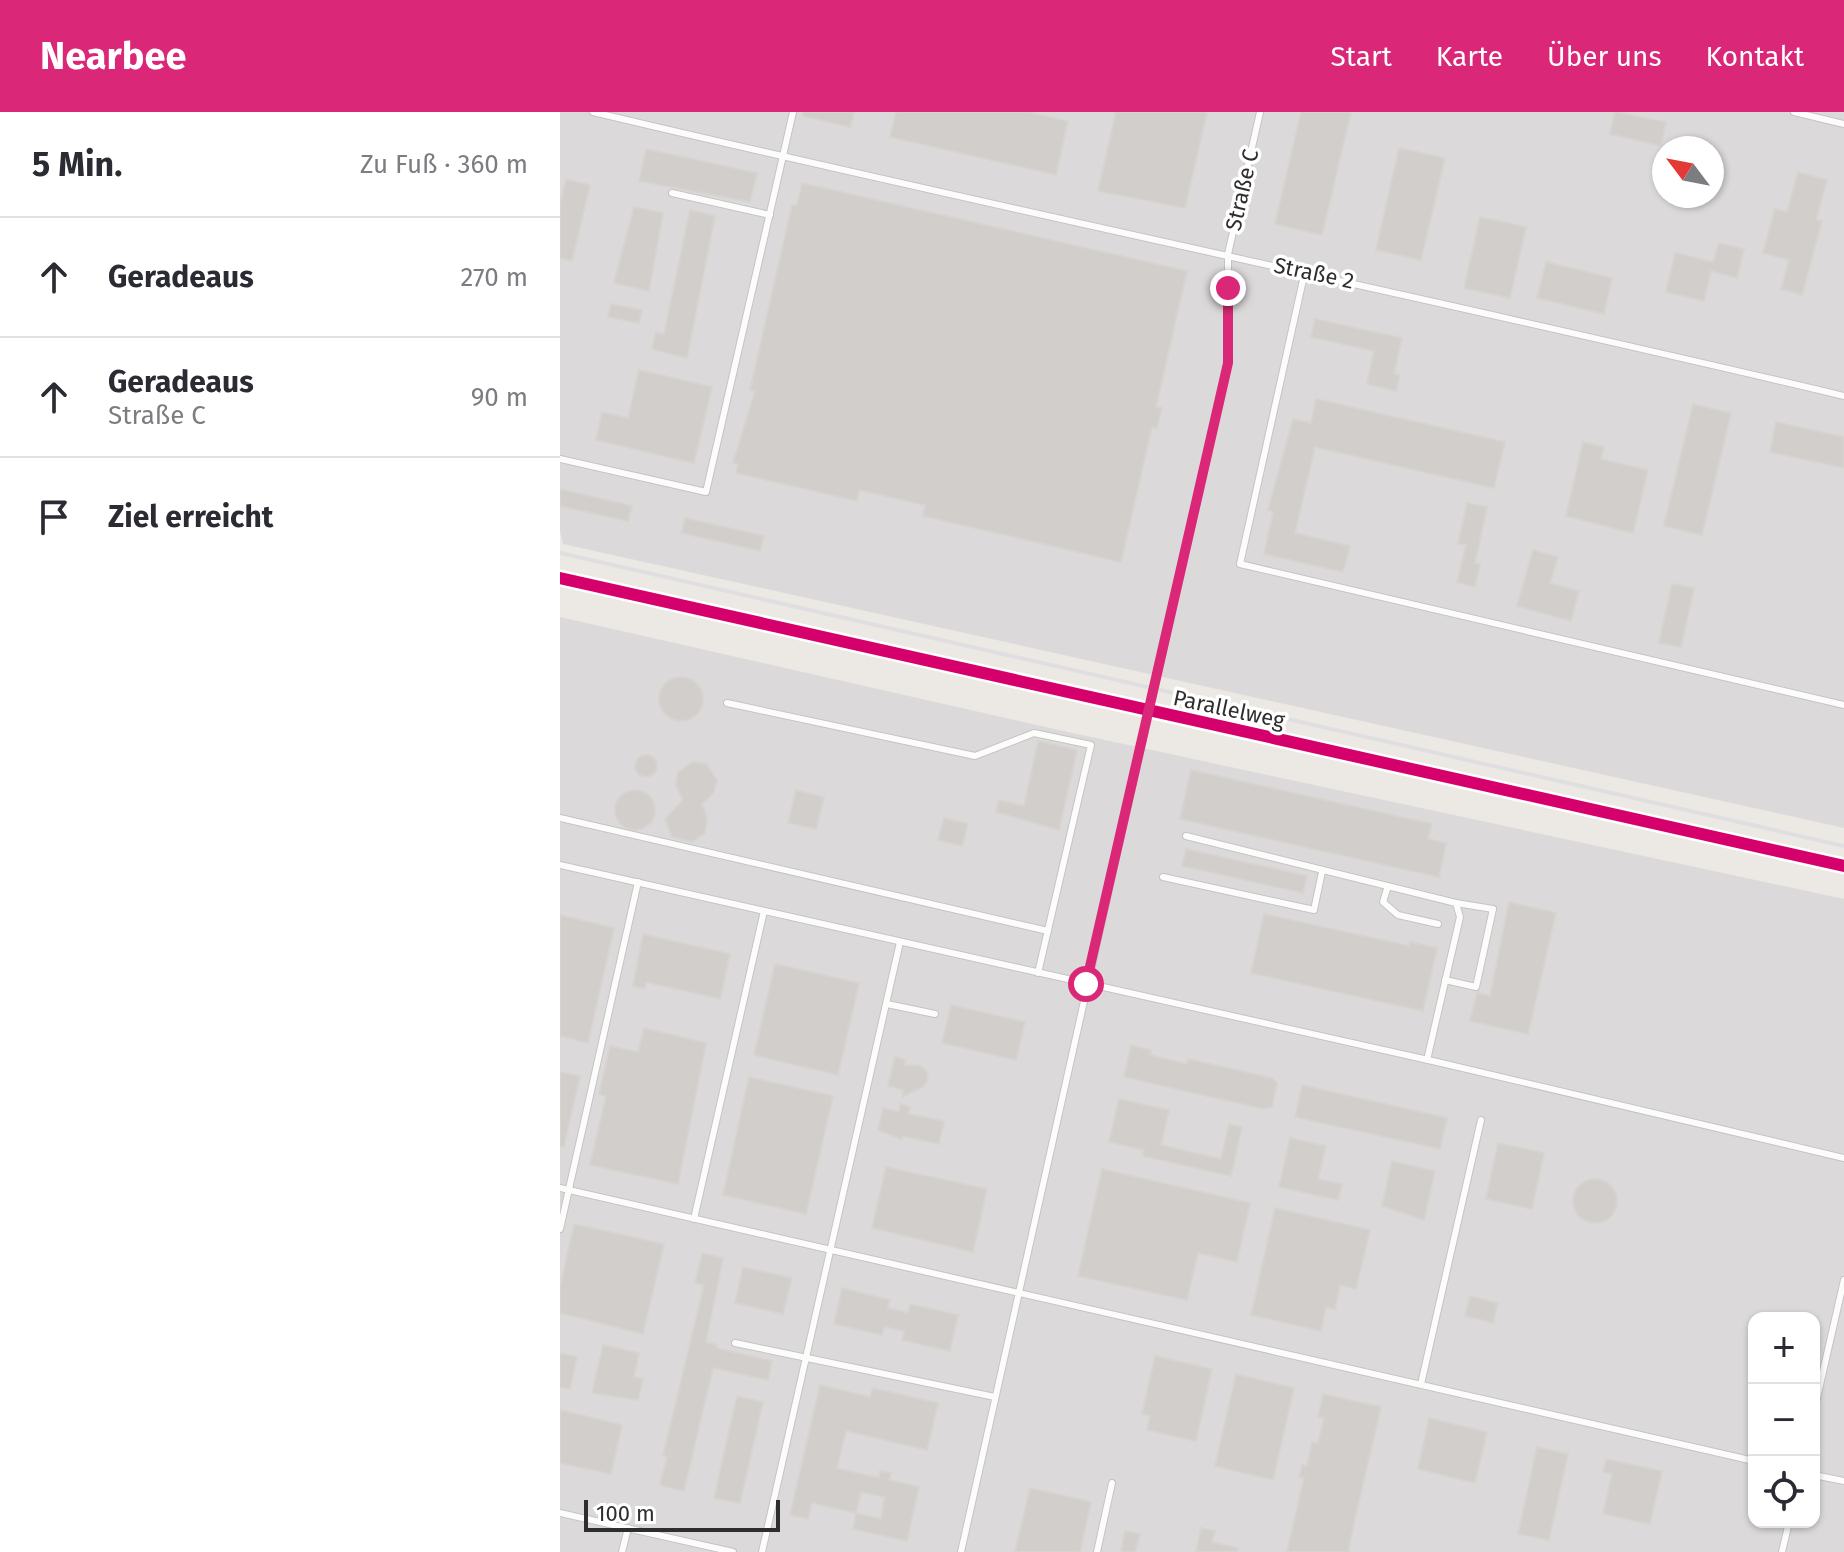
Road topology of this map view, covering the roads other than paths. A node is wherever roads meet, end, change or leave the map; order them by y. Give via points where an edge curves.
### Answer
1 (593, 112) edge
2 (793, 112) edge
3 (1260, 112) edge
4 (1794, 112) edge
5 (1844, 124) edge
6 (783, 157) junction
7 (672, 193) dead end
8 (770, 215) junction
9 (1228, 254) junction
10 (1305, 271) junction
11 (1844, 396) edge
12 (560, 459) edge
13 (560, 578) edge
14 (727, 703) dead end
15 (1844, 705) edge
16 (560, 818) edge
17 (1186, 836) dead end
18 (560, 865) edge
19 (1844, 866) edge
20 (1322, 872) junction
21 (1163, 877) dead end
22 (638, 882) junction
23 (1388, 886) junction
24 (1456, 903) junction
25 (764, 911) junction
26 (1438, 924) dead end
27 (1048, 931) junction
28 (900, 942) junction
29 (1038, 973) junction
30 (1445, 980) junction
31 (1086, 984) junction
32 (887, 1004) junction
33 (935, 1014) dead end
34 (1427, 1060) junction
35 (1481, 1120) dead end
36 (1844, 1158) edge
37 (560, 1188) edge
38 (569, 1190) junction
39 (694, 1219) junction
40 (560, 1229) edge
41 (833, 1250) junction
42 (1844, 1280) edge
43 (1018, 1293) junction
44 (735, 1343) dead end
45 (808, 1359) junction
46 (1421, 1384) junction
47 (1820, 1385) edge
48 (995, 1397) junction
49 (1748, 1460) edge
50 (1820, 1476) edge
51 (1844, 1481) edge
52 (1112, 1483) dead end
53 (560, 1513) edge
54 (628, 1528) junction
55 (1788, 1528) edge
56 (622, 1552) edge
57 (733, 1552) edge
58 (762, 1552) edge
59 (961, 1552) edge
60 (1097, 1552) edge
61 (1782, 1552) edge

1 - 6 lane, Straße 2
2 - 6 lane
3 - 9 lane, Straße C
4 - 5 lane
6 - 8 lane
6 - 9 lane, Straße 2
7 - 8 lane
8 - 12 lane via 706,492
9 - 10 lane, Straße 2
9 - 31 lane, Straße C, bridge via 1228,363
10 - 11 lane, Straße 2
10 - 15 lane via 1240,564
13 - 19 street, Parallelweg
14 - 27 lane via 975,756 1034,733 1091,745
16 - 27 lane
17 - 20 lane
18 - 22 lane
20 - 21 lane via 1314,910
20 - 23 lane
22 - 25 lane
22 - 38 lane
23 - 24 lane
23 - 26 lane via 1383,902 1398,915
24 - 30 lane via 1460,917
24 - 30 lane via 1493,909 1476,987
25 - 28 lane
25 - 39 lane
27 - 29 lane
28 - 29 lane
28 - 32 lane
29 - 31 lane
30 - 34 lane
31 - 34 lane
31 - 43 lane, Straße C
32 - 33 lane
32 - 41 lane
34 - 36 lane
35 - 46 lane
37 - 38 lane
38 - 39 lane
38 - 40 lane
39 - 41 lane
41 - 43 lane
41 - 45 lane
42 - 47 lane
43 - 46 lane
43 - 48 lane, Straße C
44 - 45 lane
45 - 48 lane
45 - 58 lane
46 - 49 lane
48 - 59 lane, Straße C
50 - 51 lane
52 - 60 lane
53 - 54 lane
54 - 56 lane
54 - 57 lane
55 - 61 lane

